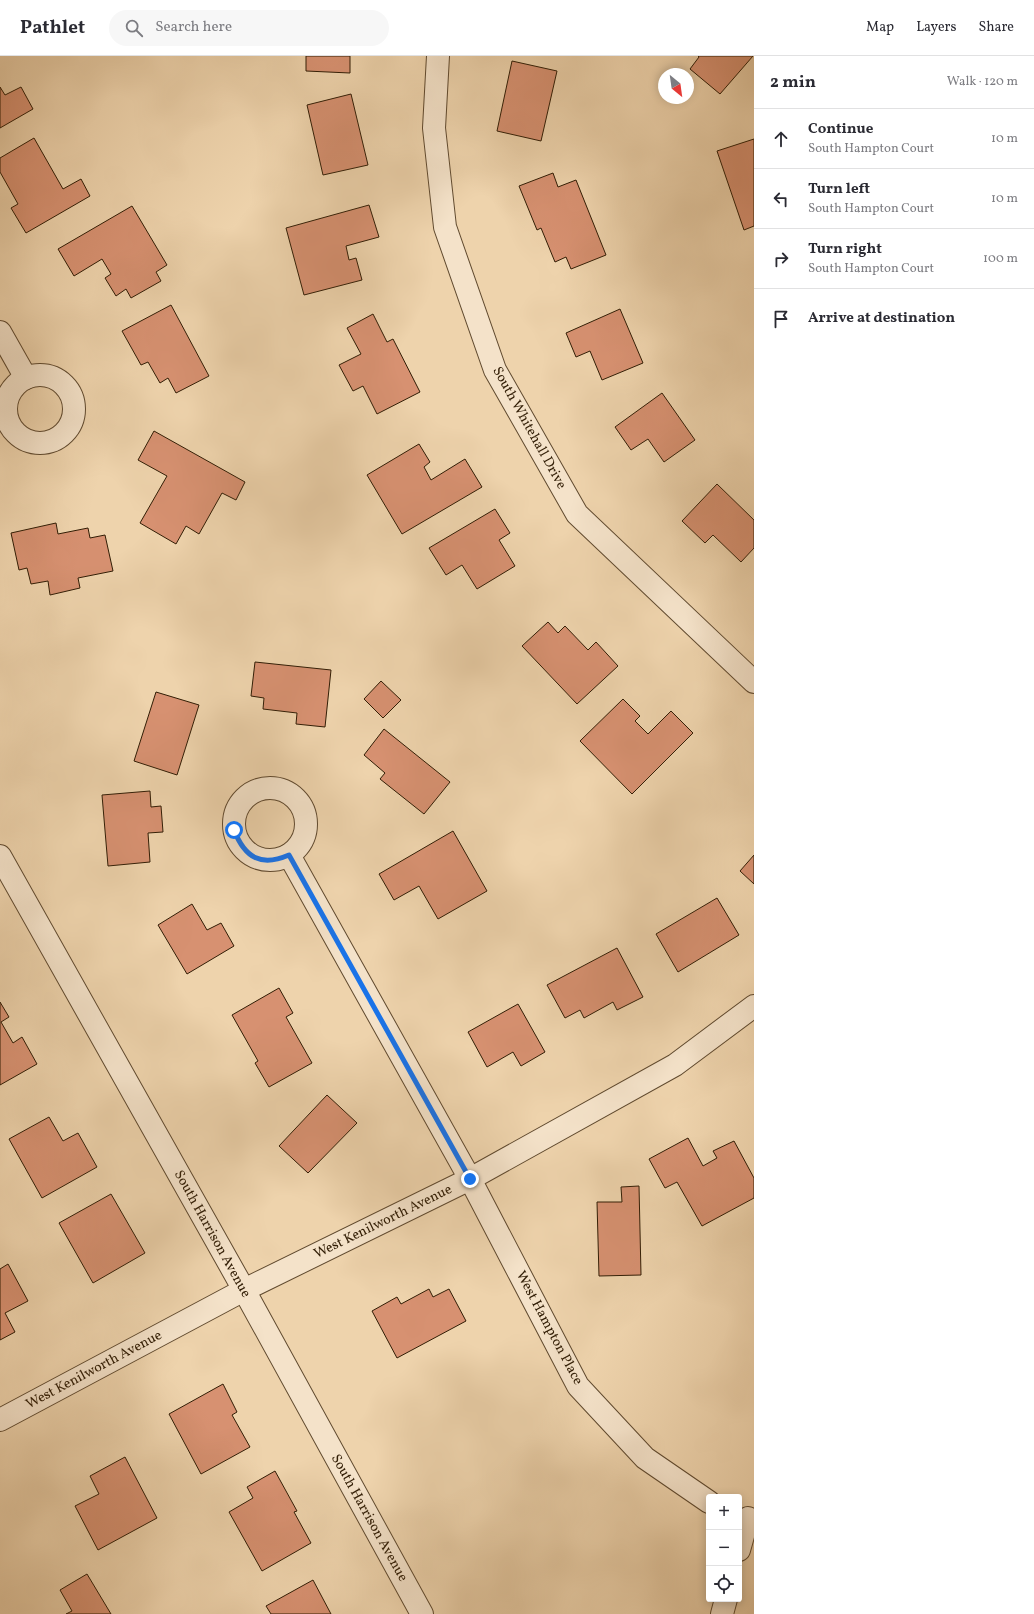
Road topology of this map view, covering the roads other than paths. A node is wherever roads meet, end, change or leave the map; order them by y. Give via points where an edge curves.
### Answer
1 (438, 56) edge
2 (0, 332) edge
3 (26, 378) dead end
4 (754, 682) edge
5 (289, 855) dead end
6 (0, 856) edge
7 (754, 1006) edge
8 (470, 1179) junction
9 (244, 1290) junction
10 (0, 1420) edge
11 (706, 1500) edge
12 (747, 1518) edge
13 (742, 1538) edge
14 (725, 1602) edge
15 (422, 1614) edge
16 (722, 1614) edge

1 - 4 street, South Whitehall Drive via 434,128 445,227 495,370 577,514
2 - 3 street
5 - 8 street, West Hampton Place
6 - 9 street, South Harrison Avenue
7 - 8 street, West Kenilworth Avenue via 676,1065
8 - 9 street, West Kenilworth Avenue
8 - 11 street, West Hampton Place via 578,1386 645,1458
9 - 10 street, West Kenilworth Avenue
9 - 15 street, South Harrison Avenue
12 - 13 street
14 - 16 street

